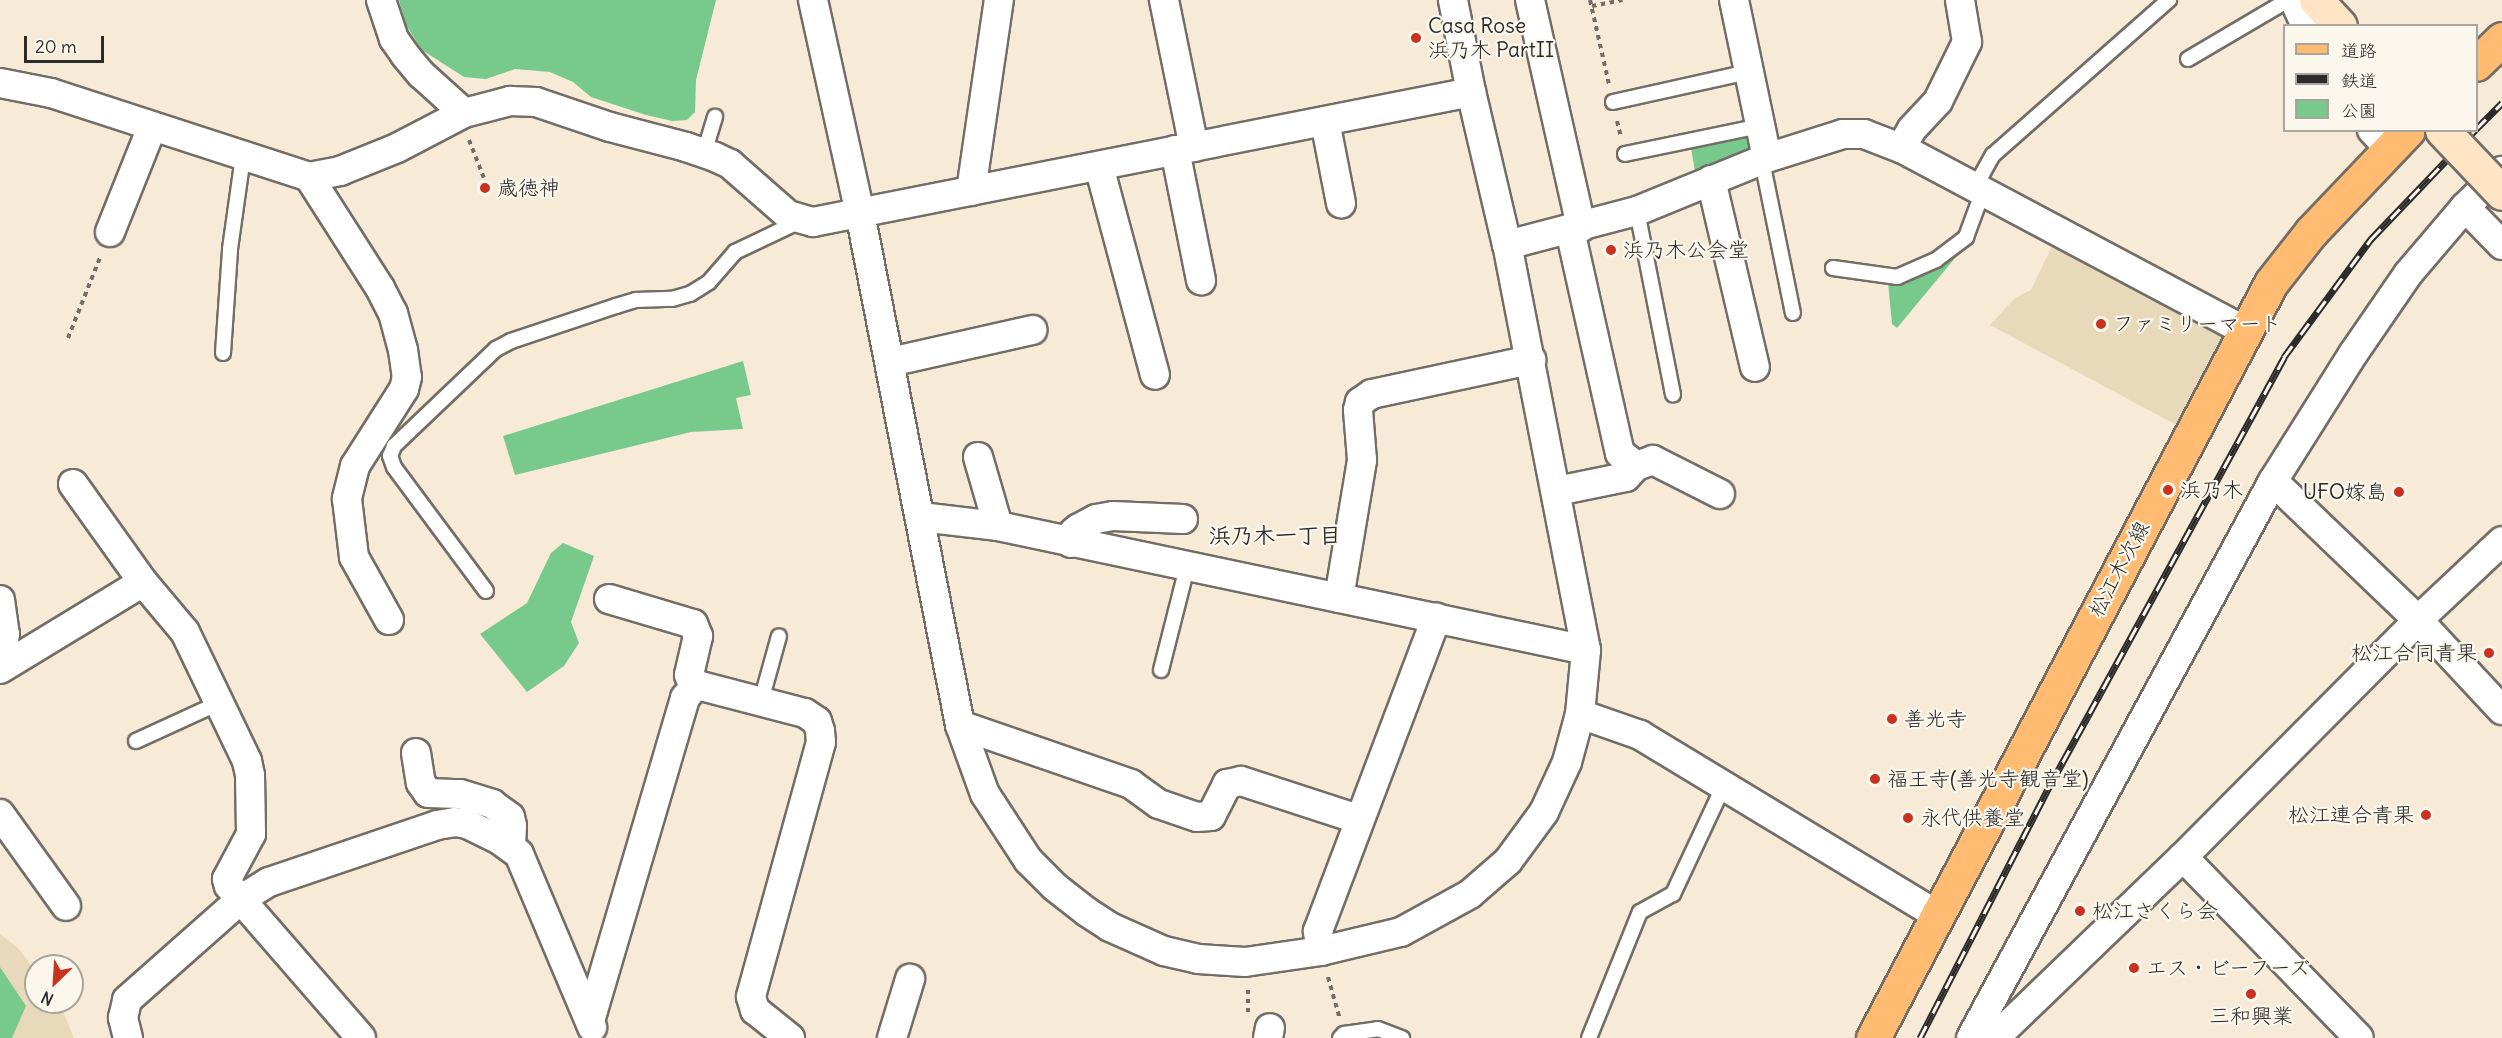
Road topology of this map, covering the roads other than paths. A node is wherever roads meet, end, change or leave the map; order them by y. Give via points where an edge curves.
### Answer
1 (381, 0) edge
2 (813, 0) edge
3 (999, 0) edge
4 (1164, 0) edge
5 (1453, 0) edge
6 (1530, 0) edge
7 (1734, 0) edge
8 (1960, 0) edge
9 (2169, 0) edge
10 (2288, 0) edge
11 (2294, 0) edge
12 (2316, 0) edge
13 (2305, 24) edge
14 (2338, 24) edge
15 (2502, 39) edge
16 (2188, 59) dead end
17 (2478, 62) edge
18 (1748, 72) junction
19 (0, 83) edge
20 (1471, 92) junction
21 (1613, 102) dead end
22 (715, 117) dead end
23 (1325, 121) junction
24 (465, 122) junction
25 (1760, 126) junction
26 (152, 127) junction
27 (2444, 132) edge
28 (2390, 137) edge
29 (1184, 148) junction
30 (1902, 148) junction
31 (704, 153) junction
32 (1625, 154) dead end
33 (243, 157) junction
34 (1765, 160) junction
35 (1099, 166) junction
36 (2502, 171) edge
37 (309, 177) junction
38 (1711, 180) junction
39 (1979, 189) junction
40 (971, 191) junction
41 (2502, 193) edge
42 (1341, 203) dead end
43 (2465, 207) junction
44 (1637, 211) junction
45 (860, 213) junction
46 (800, 221) junction
47 (1576, 229) junction
48 (110, 232) road end
49 (1508, 245) junction
50 (2502, 245) edge
51 (1833, 268) dead end
52 (1201, 280) dead end
53 (1793, 313) dead end
54 (1032, 330) dead end
55 (2244, 330) junction
56 (224, 353) dead end
57 (1531, 360) junction
58 (890, 362) junction
59 (1755, 367) dead end
60 (1155, 375) dead end
61 (1673, 394) dead end
62 (978, 457) dead end
63 (1636, 466) junction
64 (2273, 481) junction
65 (73, 484) dead end
66 (1557, 490) junction
67 (1720, 494) dead end
68 (921, 517) junction
69 (1183, 519) dead end
70 (998, 526) junction
71 (2502, 541) edge
72 (1071, 543) junction
73 (1187, 567) junction
74 (143, 582) junction
75 (486, 591) dead end
76 (1339, 598) junction
77 (609, 599) dead end
78 (0, 600) edge
79 (1436, 618) junction
80 (389, 620) dead end
81 (2418, 620) junction
82 (779, 636) dead end
83 (1586, 650) junction
84 (0, 662) edge
85 (0, 669) edge
86 (1161, 670) dead end
87 (694, 687) junction
88 (761, 701) junction
89 (219, 703) junction
90 (2502, 710) edge
91 (1580, 714) junction
92 (960, 725) junction
93 (136, 741) dead end
94 (416, 753) dead end
95 (1724, 785) junction
96 (0, 814) edge
97 (1358, 819) junction
98 (511, 845) junction
99 (2183, 857) junction
100 (240, 900) junction
101 (66, 906) dead end
102 (1937, 915) junction
103 (1321, 951) junction
104 (910, 979) dead end
105 (592, 1029) edge
106 (1989, 1032) edge
107 (1342, 1036) edge
108 (128, 1038) edge
109 (361, 1038) edge
110 (790, 1038) edge
111 (891, 1038) edge
112 (1402, 1038) edge
113 (1588, 1038) edge
114 (1873, 1038) edge
115 (2359, 1038) edge

1 - 24 street via 394,39
2 - 45 street
3 - 40 street
4 - 29 street
5 - 20 street
6 - 47 street
7 - 18 street
8 - 30 street via 1967,42 1938,101 1912,129
9 - 39 lane via 1993,155
10 - 16 lane
11 - 13 street
12 - 14 street
15 - 17 main road
18 - 21 lane
18 - 25 street
19 - 26 street via 51,93
20 - 23 street
20 - 49 street
22 - 31 lane
23 - 29 street
23 - 42 street
24 - 31 street via 510,101 536,102
24 - 37 street via 340,171
25 - 32 lane
25 - 34 street
26 - 33 street
26 - 48 street
27 - 41 street, bridge
28 - 55 main road, 松江木次線 via 2290,255
29 - 35 street
29 - 52 street
30 - 34 street via 1864,134 1843,134
30 - 39 street
31 - 46 street via 729,164 778,208
33 - 37 street
33 - 56 lane via 230,249
34 - 38 street
34 - 53 lane
35 - 40 street
35 - 60 street
36 - 43 street
37 - 80 street via 380,288 393,313 403,350 407,377 404,389 355,466 347,499 354,557
38 - 44 street
38 - 59 street
39 - 51 lane via 1966,237 1936,260 1897,277
39 - 55 street
40 - 45 street
43 - 50 street
43 - 64 street via 2408,274
44 - 47 street
44 - 61 lane
45 - 46 street
45 - 58 street
46 - 75 lane via 735,252 709,282 690,294 636,300 496,349 394,446 390,456 394,467
47 - 49 street
47 - 63 street via 1620,453
49 - 57 street
54 - 58 street
55 - 102 main road, 松江木次線
57 - 66 street
57 - 76 street via 1372,394 1360,402 1362,460
58 - 68 street
62 - 70 street
63 - 66 street via 1626,477
63 - 67 street via 1653,460
64 - 81 street
64 - 106 street
65 - 74 street
66 - 83 street
68 - 70 street
68 - 92 street
69 - 72 street via 1113,516 1079,528
70 - 72 street
71 - 81 street
72 - 73 street
73 - 76 street
73 - 86 lane
74 - 85 street
74 - 89 street via 185,632
76 - 79 street
77 - 87 street via 693,624 698,636 689,675
78 - 84 street via 5,634
79 - 83 street
79 - 97 street
81 - 90 street
81 - 99 street
82 - 88 lane
83 - 91 street
87 - 88 street via 711,687
87 - 105 street via 685,698
88 - 110 street via 805,713 817,722 821,742 751,997 755,1010
89 - 93 lane
89 - 100 street via 250,775 250,834 227,879
91 - 95 street via 1640,735
91 - 103 street via 1567,762 1544,812 1493,876 1450,907 1401,932
92 - 97 street via 1131,784 1159,804 1197,817 1210,816 1227,784 1241,781
92 - 103 street via 994,811 1028,860 1055,887 1110,927 1164,951 1198,959 1245,962
94 - 98 street via 421,783 428,793 460,794 492,804 510,817
95 - 102 street
95 - 113 lane via 1673,894 1640,912
96 - 101 street
97 - 103 street via 1318,931
98 - 100 street via 467,824 446,823 269,882
98 - 105 street via 525,864
99 - 106 street
99 - 115 street
100 - 108 street via 127,1000 123,1018
100 - 109 street
102 - 114 main road, 松江木次線
104 - 111 street
107 - 112 lane via 1378,1029

